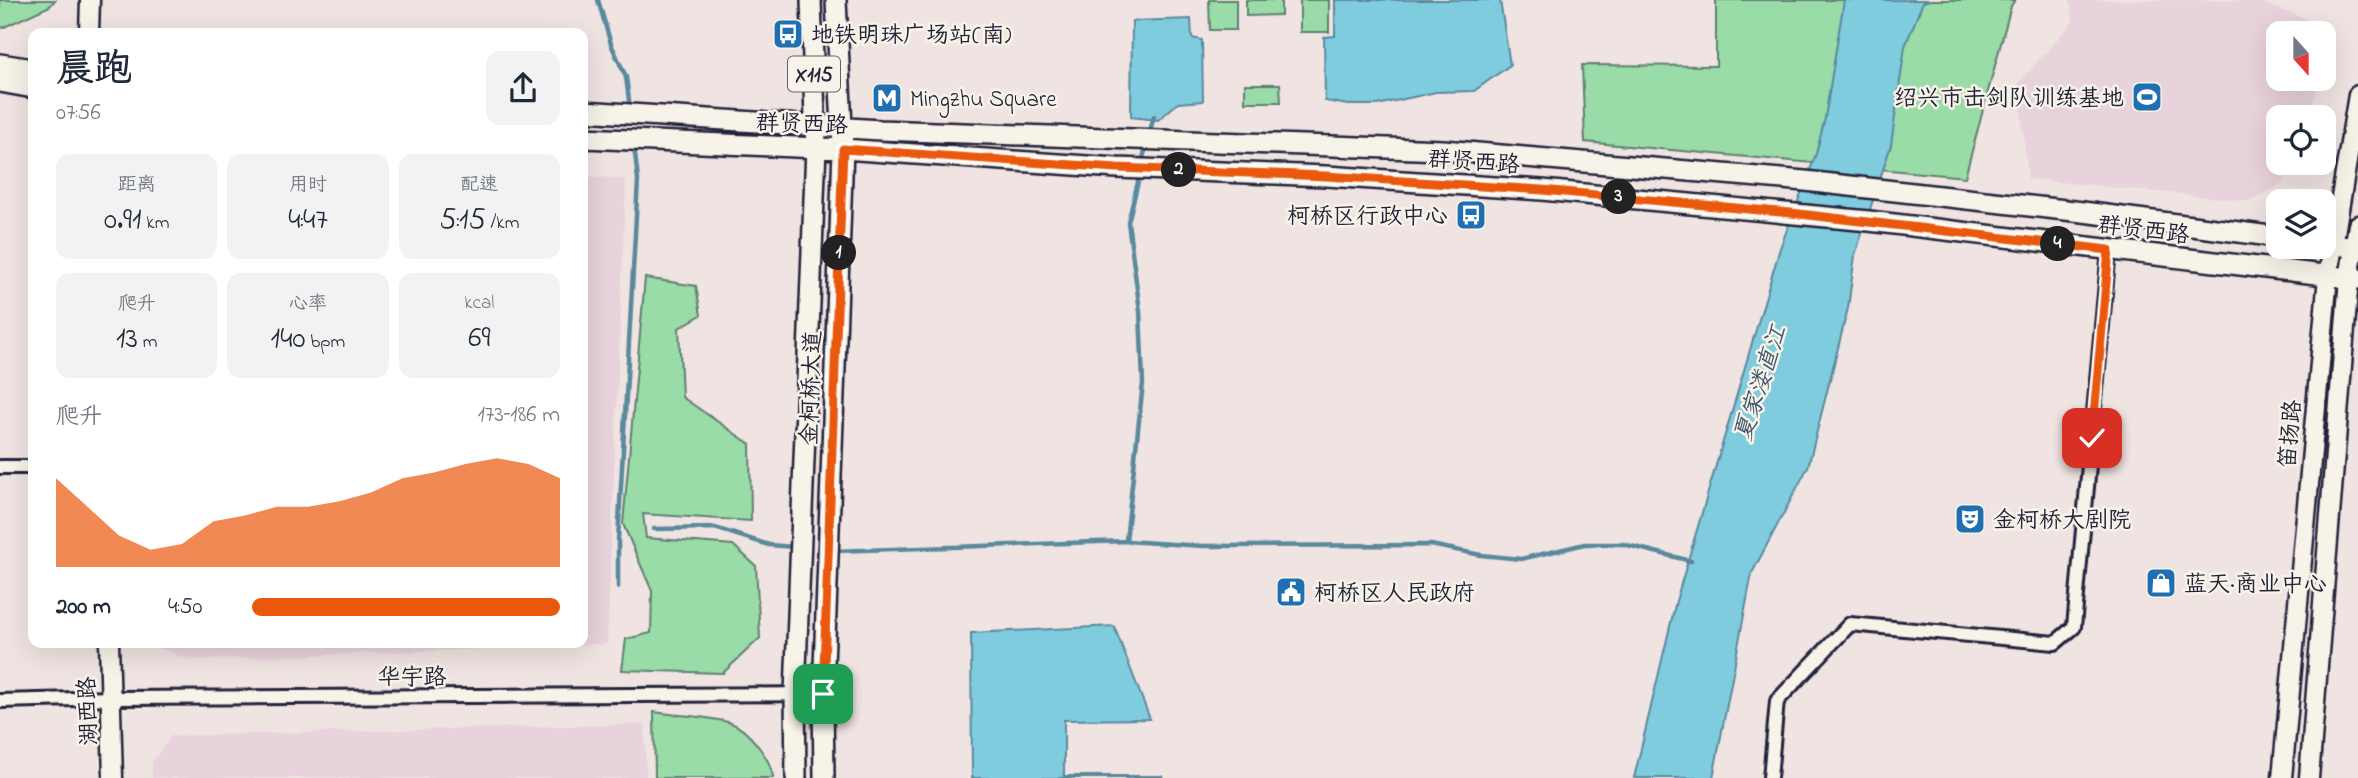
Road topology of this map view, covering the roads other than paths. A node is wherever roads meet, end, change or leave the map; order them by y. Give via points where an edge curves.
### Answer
1 (90, 0) edge
2 (811, 0) edge
3 (836, 0) edge
4 (89, 28) edge
5 (0, 64) edge
6 (28, 68) edge
7 (0, 82) edge
8 (28, 87) edge
9 (2358, 95) edge
10 (588, 111) edge
11 (815, 126) junction
12 (843, 128) junction
13 (588, 138) edge
14 (816, 148) junction
15 (843, 149) junction
16 (2336, 208) edge
17 (2358, 225) edge
18 (2266, 235) edge
19 (2336, 245) edge
20 (2356, 248) edge
21 (2109, 250) junction
22 (2329, 259) edge
23 (2328, 276) junction
24 (2353, 279) edge
25 (0, 467) edge
26 (28, 467) edge
27 (109, 648) edge
28 (795, 694) junction
29 (823, 694) junction
30 (113, 698) junction
31 (0, 701) edge
32 (113, 778) edge
33 (796, 778) edge
34 (824, 778) edge
35 (1770, 778) edge
36 (2282, 778) edge
37 (2309, 778) edge

1 - 4 street
2 - 11 main road, 金柯桥大道 / X115
3 - 12 main road, 金柯桥大道 / X115
5 - 6 main road
7 - 8 main road
9 - 16 street, 笛扬路
10 - 11 main road, 群贤西路
11 - 12 main road, 群贤西路
11 - 14 main road, 金柯桥大道 / X115
12 - 15 main road, 金柯桥大道
12 - 18 main road, 群贤西路 via 1443,150 1805,181
13 - 14 main road, 群贤西路
14 - 15 main road, 群贤西路
14 - 28 main road, 金柯桥大道 / X115
15 - 21 main road, 群贤西路 via 1542,190
15 - 29 main road, 金柯桥大道
17 - 20 street, 笛扬路
19 - 20 main road
20 - 24 street, 笛扬路
21 - 23 main road, 群贤西路
21 - 35 street via 2074,627 2055,643 1850,624 1777,701
22 - 23 street, 笛扬路
23 - 24 main road, 群贤西路
23 - 36 street, 笛扬路
24 - 37 street, 笛扬路
25 - 26 street
27 - 30 street, 湖西路
28 - 29 street, 华宇路
28 - 30 street, 华宇路
28 - 33 main road, 金柯桥大道 / X115
29 - 34 main road, 金柯桥大道
30 - 31 street, 华宇路
30 - 32 street, 湖西路

